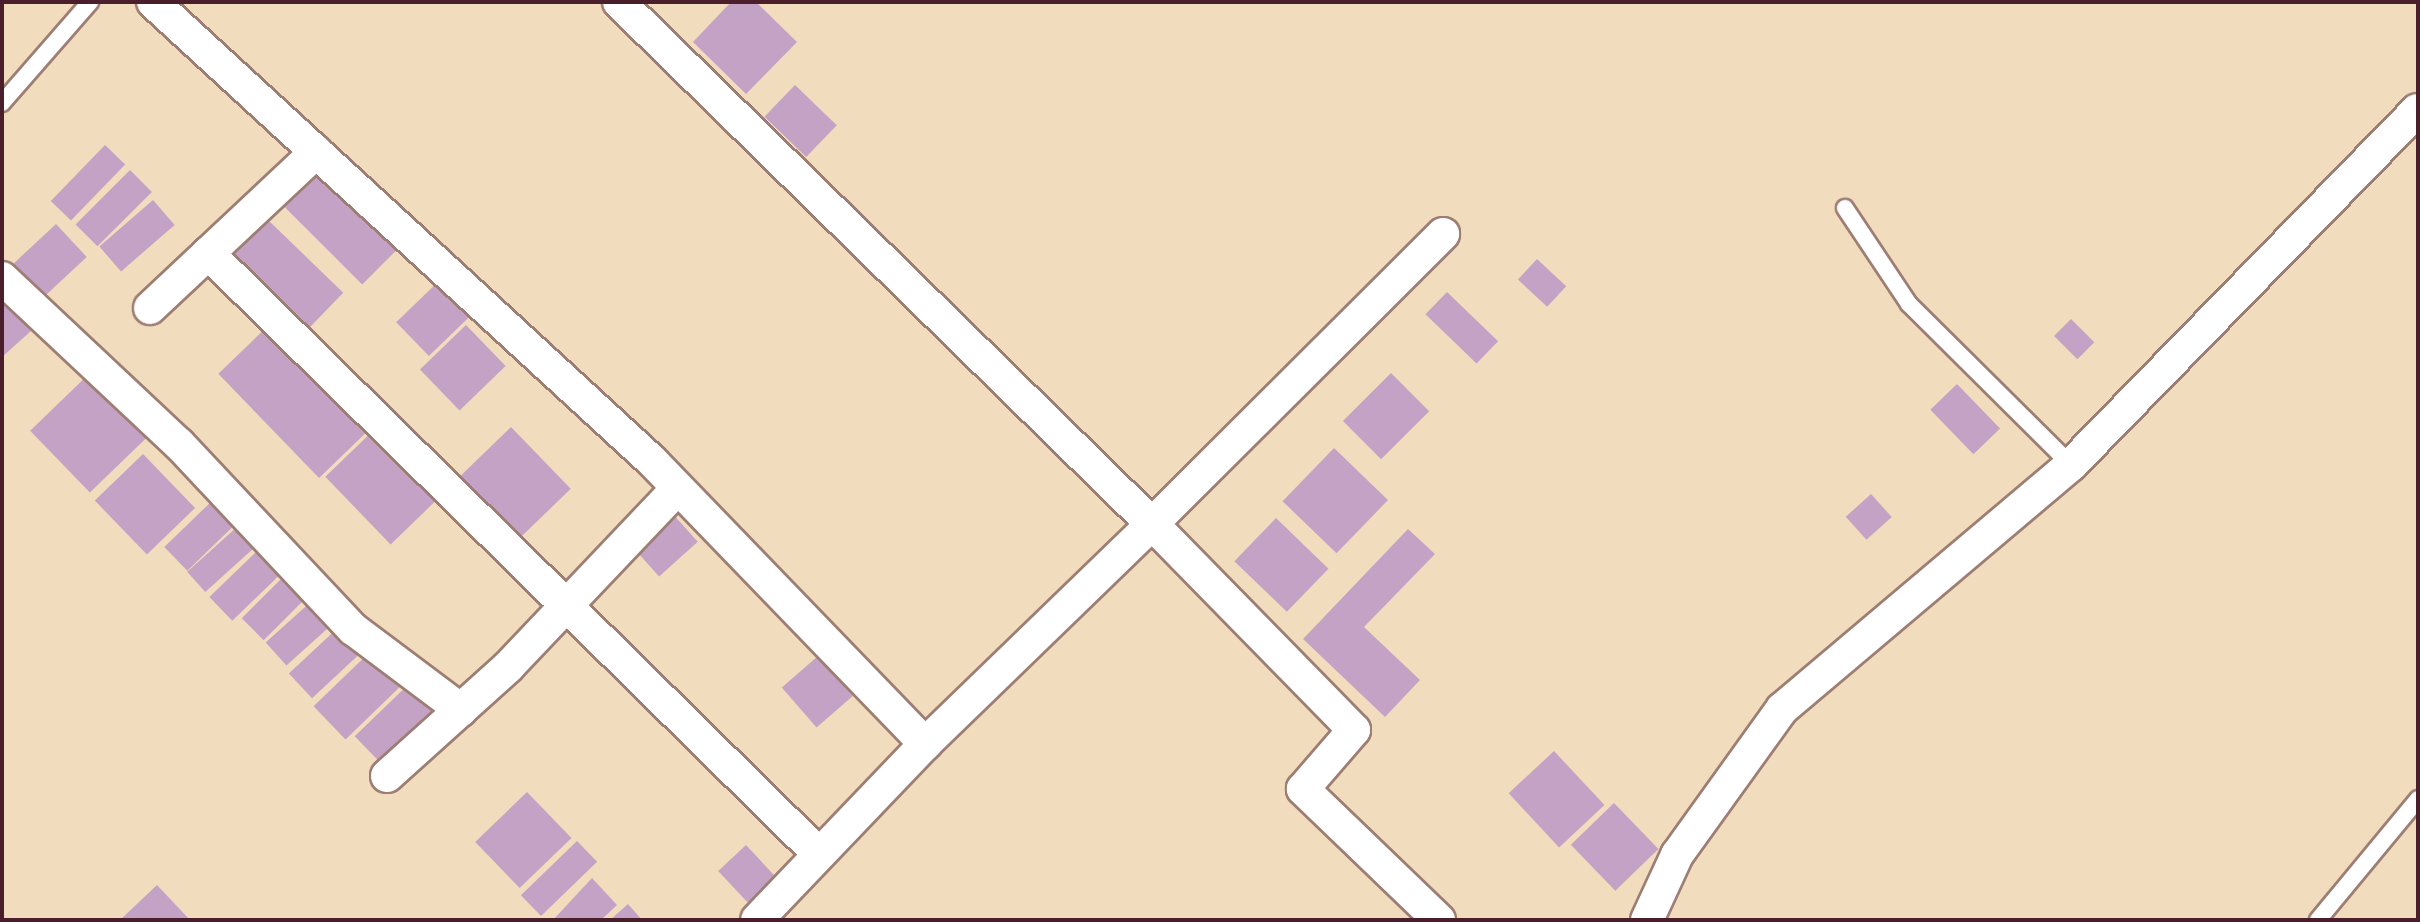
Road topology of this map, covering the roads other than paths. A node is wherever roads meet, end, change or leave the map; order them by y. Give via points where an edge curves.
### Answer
1 (90, 2) edge
2 (619, 2) edge
3 (162, 5) edge
4 (2, 103) edge
5 (2418, 110) edge
6 (316, 152) junction
7 (1845, 208) dead end
8 (1443, 234) dead end
9 (208, 253) junction
10 (2, 278) edge
11 (150, 308) dead end
12 (2071, 465) junction
13 (676, 490) junction
14 (1152, 524) junction
15 (568, 605) junction
16 (461, 710) junction
17 (925, 744) junction
18 (387, 776) dead end
19 (2418, 799) edge
20 (818, 853) junction
21 (757, 920) edge
22 (1439, 920) edge
23 (1647, 920) edge
24 (2318, 920) edge

1 - 4 lane
2 - 14 street
3 - 6 street
5 - 12 street
6 - 9 street
6 - 13 street
7 - 12 lane via 1909,304
8 - 14 street
9 - 11 street
9 - 15 street
10 - 16 street via 179,444 353,629
12 - 23 street via 1782,709 1677,855
13 - 15 street
13 - 17 street
14 - 17 street
14 - 22 street via 1354,730 1303,789
15 - 16 street
15 - 20 street
16 - 18 street
17 - 20 street
19 - 24 lane
20 - 21 street

